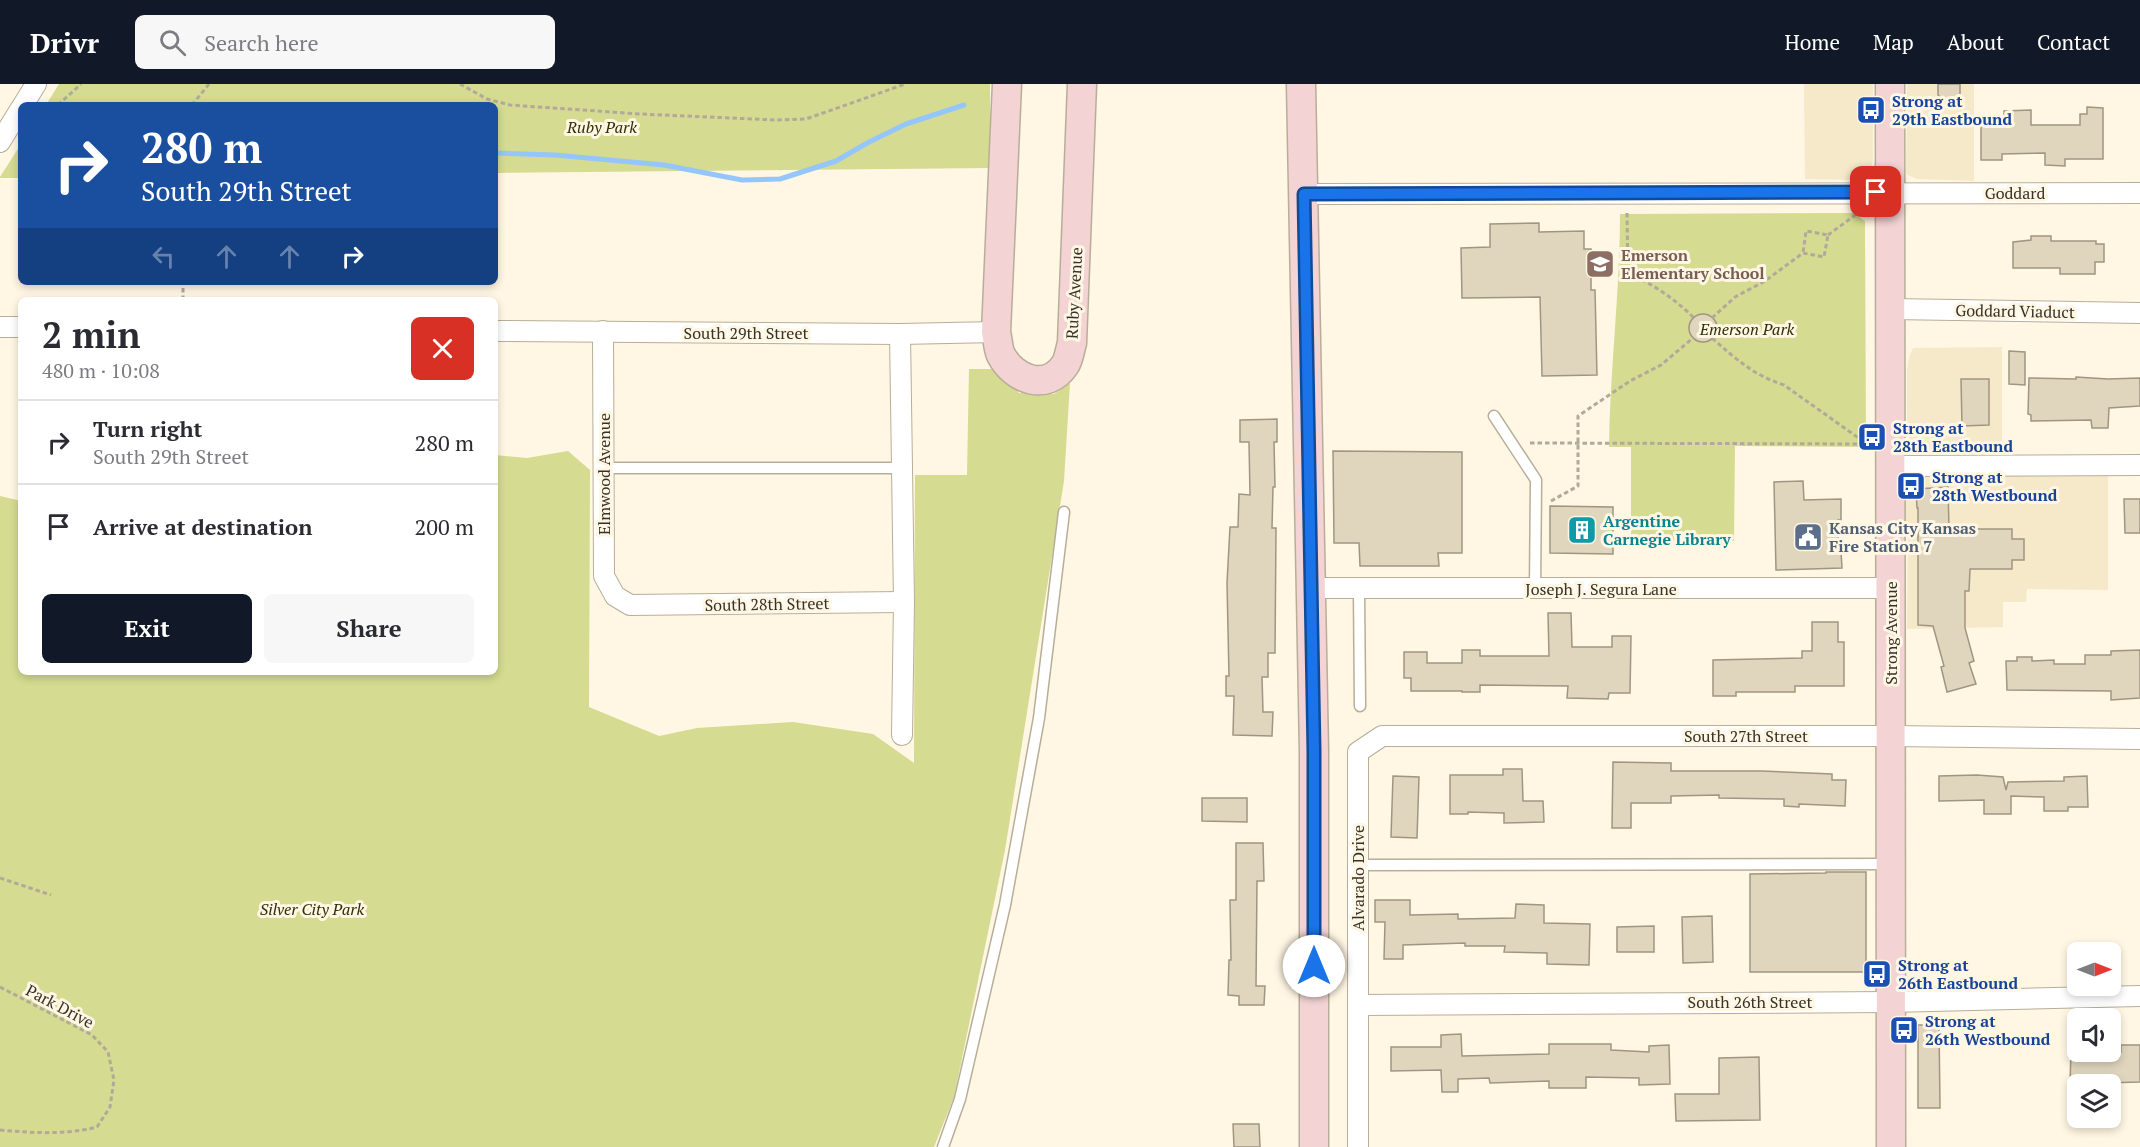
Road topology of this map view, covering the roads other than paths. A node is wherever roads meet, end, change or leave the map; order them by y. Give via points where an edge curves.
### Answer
1 (36, 84) edge
2 (1007, 84) edge
3 (1082, 84) edge
4 (1301, 84) edge
5 (1890, 84) edge
6 (25, 102) edge
7 (18, 113) edge
8 (0, 142) edge
9 (1890, 192) junction
10 (2140, 193) edge
11 (1304, 194) junction
12 (1890, 309) junction
13 (2140, 313) edge
14 (0, 327) edge
15 (18, 327) edge
16 (498, 331) edge
17 (603, 332) junction
18 (996, 332) junction
19 (900, 334) junction
20 (1494, 416) dead end
21 (2140, 465) edge
22 (1891, 466) junction
23 (604, 468) junction
24 (902, 468) junction
25 (1064, 512) dead end
26 (1310, 588) junction
27 (1892, 588) junction
28 (1359, 589) junction
29 (1535, 589) junction
30 (904, 602) junction
31 (630, 605) joint
32 (1360, 706) dead end
33 (902, 735) dead end
34 (1891, 736) junction
35 (2140, 739) edge
36 (1358, 753) joint
37 (1891, 864) junction
38 (1358, 865) junction
39 (2140, 996) edge
40 (1891, 1002) junction
41 (1359, 1005) junction
42 (943, 1147) edge
43 (1314, 1147) edge
44 (1358, 1147) edge
45 (1891, 1147) edge

1 - 6 street
2 - 18 street, Ruby Avenue
3 - 18 street, Ruby Avenue via 1072,343 1065,365 1049,379 1029,381 1012,370 1000,354
4 - 11 street
5 - 9 street, Strong Avenue
7 - 8 street
9 - 10 street, Goddard
9 - 11 street
9 - 12 street, Strong Avenue
11 - 26 street
12 - 13 street, Goddard Viaduct
12 - 22 street, Strong Avenue
14 - 15 street
16 - 17 street, South 29th Street
17 - 19 street, South 29th Street
17 - 23 street, Elmwood Avenue
18 - 19 street, South 29th Street
19 - 24 street
20 - 29 lane via 1536,480
21 - 22 street
22 - 27 street, Strong Avenue
23 - 24 lane
23 - 31 street, Elmwood Avenue via 604,576 615,596
24 - 30 street
25 - 42 lane via 1039,718 1005,904 960,1099
26 - 28 street, Joseph J. Segura Lane
26 - 43 street
27 - 29 street, Joseph J. Segura Lane
27 - 34 street, Strong Avenue
28 - 29 street, Joseph J. Segura Lane
28 - 32 lane
30 - 31 street, South 28th Street
30 - 33 street
34 - 35 street, South 27th Street
34 - 36 street, South 27th Street via 1382,736
34 - 37 street, Strong Avenue
36 - 38 street, Alvarado Drive
37 - 38 lane
37 - 40 street, Strong Avenue
38 - 41 street, Alvarado Drive
39 - 40 street, South 26th Street
40 - 41 street, South 26th Street
40 - 45 street, Strong Avenue
41 - 44 street, Alvarado Drive

